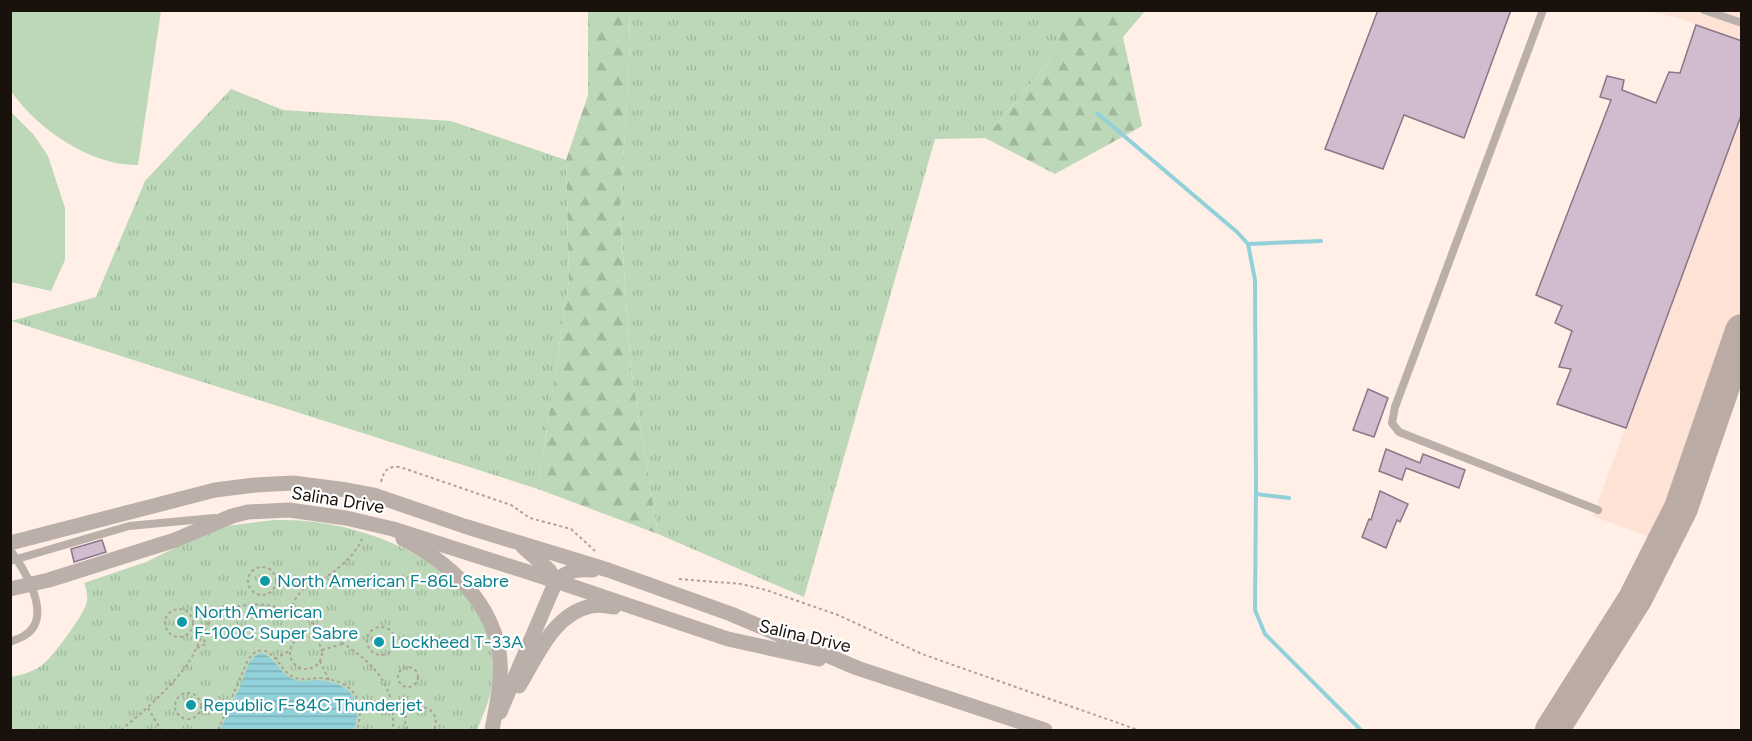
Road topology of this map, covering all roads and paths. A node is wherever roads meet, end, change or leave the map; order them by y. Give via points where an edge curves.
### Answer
1 (1543, 10) edge
2 (1704, 10) edge
3 (1742, 23) edge
4 (1598, 510) dead end
5 (232, 516) junction
6 (374, 524) junction
7 (517, 542) junction
8 (10, 543) edge
9 (10, 550) edge
10 (14, 560) edge
11 (608, 570) junction
12 (556, 581) junction
13 (30, 584) junction
14 (10, 589) edge
15 (251, 589) joint
16 (642, 610) junction
17 (168, 632) joint
18 (202, 636) junction
19 (10, 642) edge
20 (344, 644) junction
21 (196, 648) junction
22 (291, 650) junction
23 (322, 650) junction
24 (370, 650) joint
25 (275, 659) junction
26 (320, 661) junction
27 (857, 668) junction
28 (329, 680) junction
29 (400, 684) joint
30 (148, 708) junction
31 (176, 712) joint
32 (121, 730) edge
33 (161, 730) edge
34 (218, 730) edge
35 (357, 730) edge
36 (393, 730) edge
37 (407, 730) edge
38 (434, 730) edge
39 (492, 730) edge
40 (1045, 730) edge

1 - 4 lane via 1392,423 1399,432
2 - 3 lane
5 - 6 street, Salina Drive via 289,510
5 - 10 lane via 129,526
5 - 13 street, Salina Drive via 175,540
6 - 12 street, Salina Drive
6 - 39 street via 443,563 480,602 499,656 500,679
7 - 8 street, Salina Drive via 374,495 293,483 215,490
7 - 11 street, Salina Drive
7 - 12 street, Salina Drive
9 - 10 lane
10 - 13 lane
11 - 12 street via 580,569 567,572
11 - 27 street, Salina Drive via 731,614
12 - 16 street, Salina Drive
12 - 39 street
13 - 14 street, Salina Drive
13 - 19 lane via 37,603 37,618 24,636
15 - 15 path via 248,581 253,570 261,567 273,573 271,591 263,595
16 - 27 street, Salina Drive via 728,639
16 - 39 street, Salina Drive via 592,605 570,613 554,629
17 - 17 path via 165,619 171,612 179,609 191,616 194,625 185,637
18 - 20 path via 212,618 227,609 266,604 290,611
18 - 21 path
18 - 21 path via 206,644
20 - 23 path
20 - 36 path via 379,672 392,706
21 - 30 path via 184,670
22 - 23 path via 296,641 307,638 316,641
22 - 25 path
22 - 26 path via 292,661 300,668 310,669
23 - 26 path
24 - 24 path via 367,642 373,631 385,628 393,634 395,643 387,654 377,655
25 - 28 path via 294,678
25 - 34 path via 260,650 250,657
26 - 28 path
27 - 40 street, Salina Drive
28 - 35 path via 350,688 359,700 361,718
29 - 29 path via 398,674 402,669 417,672 417,682 412,687
30 - 32 path
30 - 33 path
31 - 31 path via 180,696 188,693 199,699 201,707 195,717 183,718
37 - 38 path via 406,714 420,706 433,713

